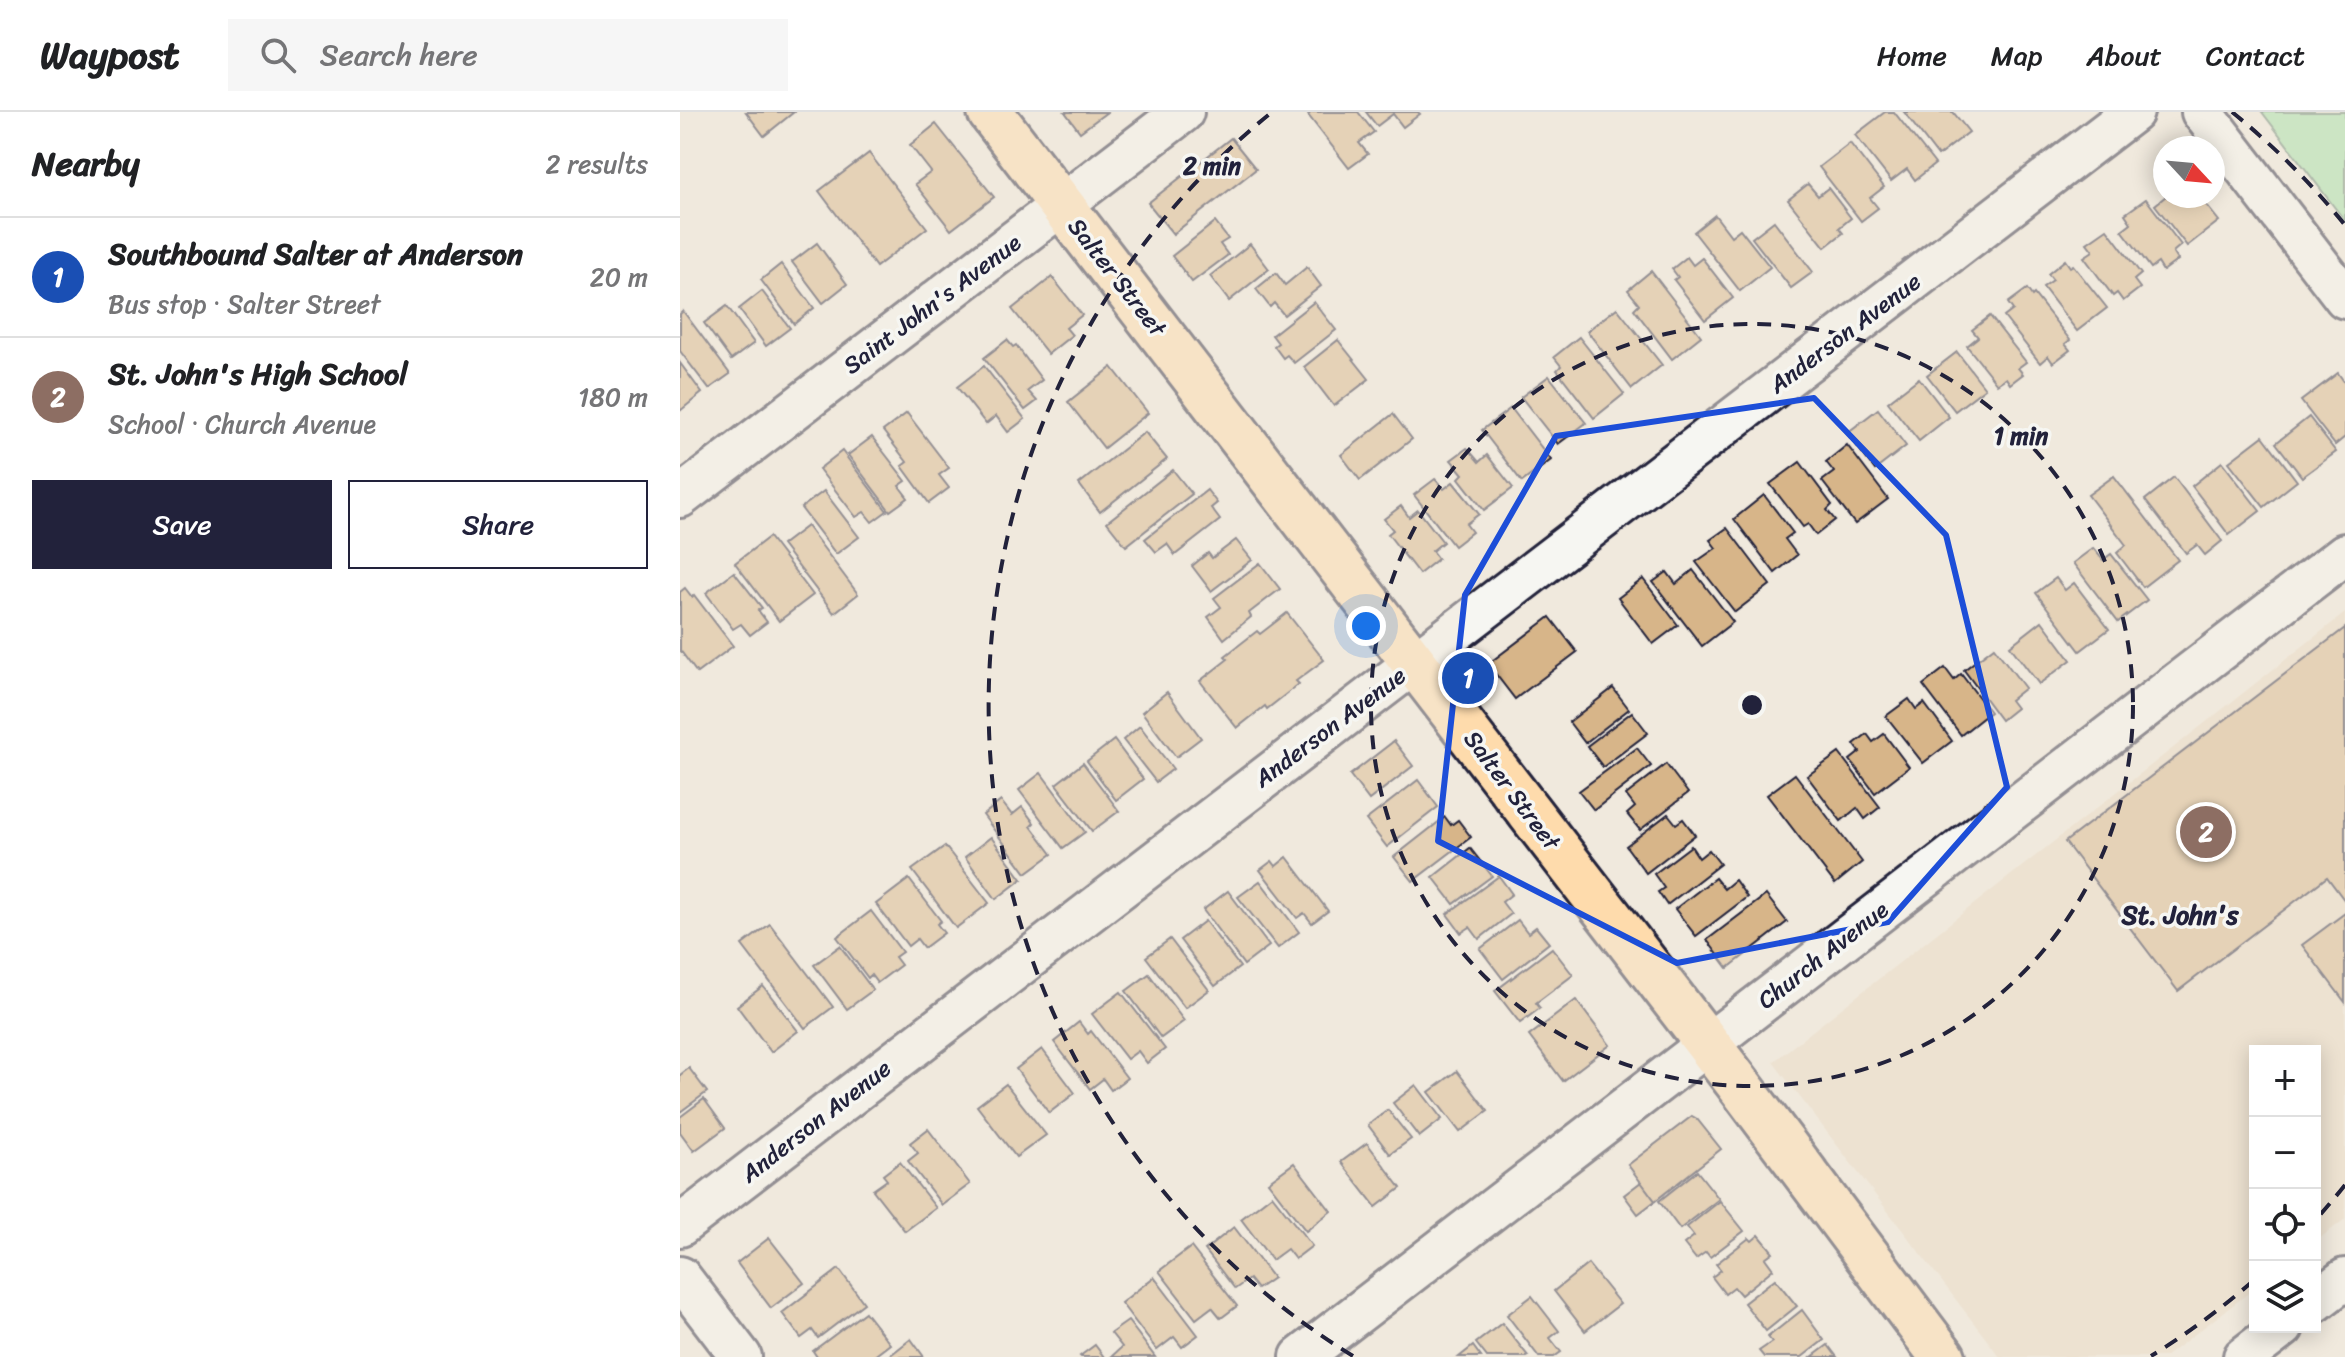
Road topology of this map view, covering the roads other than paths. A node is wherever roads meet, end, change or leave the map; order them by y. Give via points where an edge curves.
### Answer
1 (990, 112) edge
2 (1183, 112) edge
3 (2133, 112) edge
4 (2202, 112) edge
5 (1061, 205) junction
6 (2345, 298) edge
7 (680, 497) edge
8 (2345, 554) edge
9 (1415, 662) junction
10 (1707, 1044) junction
11 (680, 1226) edge
12 (680, 1277) edge
13 (2345, 1279) edge
14 (2321, 1297) edge
15 (2275, 1333) edge
16 (741, 1357) edge
17 (1301, 1357) edge
18 (1943, 1357) edge
19 (2244, 1357) edge

1 - 5 main road, Salter Street
2 - 5 street, Saint John's Avenue
3 - 9 street, Anderson Avenue
4 - 6 street
5 - 7 street, Saint John's Avenue
5 - 9 main road, Salter Street
8 - 10 street, Church Avenue
9 - 10 main road, Salter Street
9 - 11 street, Anderson Avenue
10 - 17 street, Church Avenue
10 - 18 main road, Salter Street
12 - 16 street
13 - 14 street
15 - 19 street

